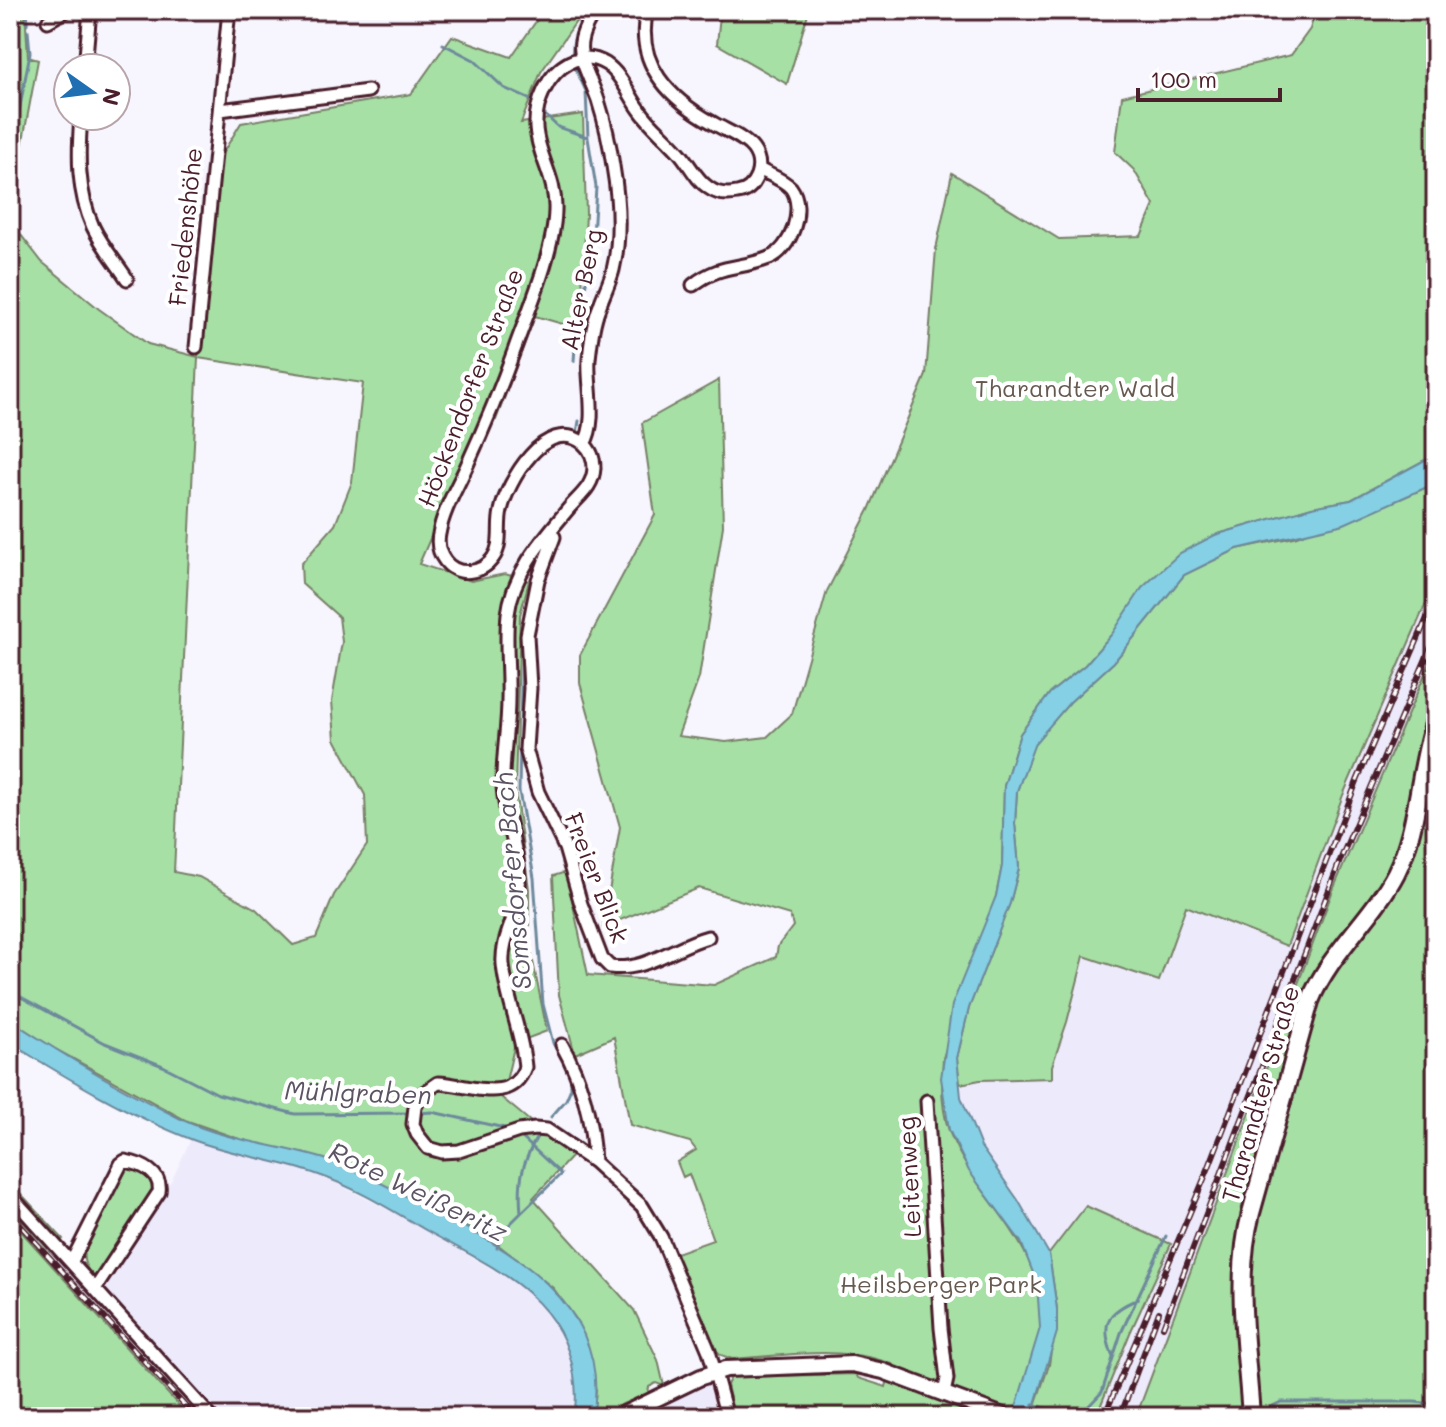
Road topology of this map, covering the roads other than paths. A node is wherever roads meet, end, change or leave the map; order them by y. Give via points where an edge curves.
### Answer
1 (67, 10) edge
2 (90, 10) edge
3 (229, 10) edge
4 (596, 10) edge
5 (647, 10) edge
6 (48, 21) dead end
7 (86, 52) edge
8 (576, 60) junction
9 (368, 91) dead end
10 (220, 110) junction
11 (80, 132) edge
12 (759, 169) junction
13 (127, 279) dead end
14 (693, 285) dead end
15 (196, 347) dead end
16 (584, 444) junction
17 (551, 531) junction
18 (1436, 718) edge
19 (708, 937) dead end
20 (562, 1045) dead end
21 (927, 1101) dead end
22 (594, 1162) junction
23 (10, 1195) edge
24 (72, 1261) junction
25 (95, 1289) junction
26 (715, 1371) junction
27 (944, 1393) junction
28 (1003, 1416) edge
29 (211, 1417) edge
30 (618, 1417) edge
31 (727, 1417) edge
32 (1251, 1417) edge

1 - 6 street
2 - 7 street
3 - 10 street, Friedenshöhe
4 - 8 street via 585,25
5 - 12 street via 645,49 667,90 751,145
8 - 12 street via 593,59 611,68 648,122 710,189 747,191
8 - 16 street, Alter Berg via 597,98 609,143 618,228 613,268 593,325 591,417
8 - 16 street, Höckendorfer Straße via 561,67 545,87 535,118 556,201 555,219 512,356 442,521 438,540 450,568 466,573 494,558 501,508 537,448 560,436
9 - 10 street
10 - 15 street, Friedenshöhe
11 - 13 street via 79,175 85,203 99,238
12 - 14 street via 783,181 795,197 788,240 769,258 710,272
16 - 17 street via 594,466 588,489
17 - 19 street, Freier Blick via 554,537 538,580 527,635 526,749 602,959 610,967 632,966 662,959 684,943
17 - 22 street via 529,560 508,614 503,788 519,892 502,960 525,1067 513,1087 485,1090 438,1083 421,1095 413,1124 428,1148 442,1152 547,1130
18 - 32 main road, Tharandter Straße via 1401,861 1387,889 1324,971 1310,1001 1251,1213 1242,1276
20 - 22 street via 585,1094
21 - 27 street, Leitenweg
22 - 26 street via 642,1206 654,1226
23 - 24 street
24 - 25 street
24 - 25 street via 121,1164 132,1161 157,1176 159,1192
25 - 29 street
26 - 27 street via 852,1364
26 - 30 street
26 - 31 street
27 - 28 street

